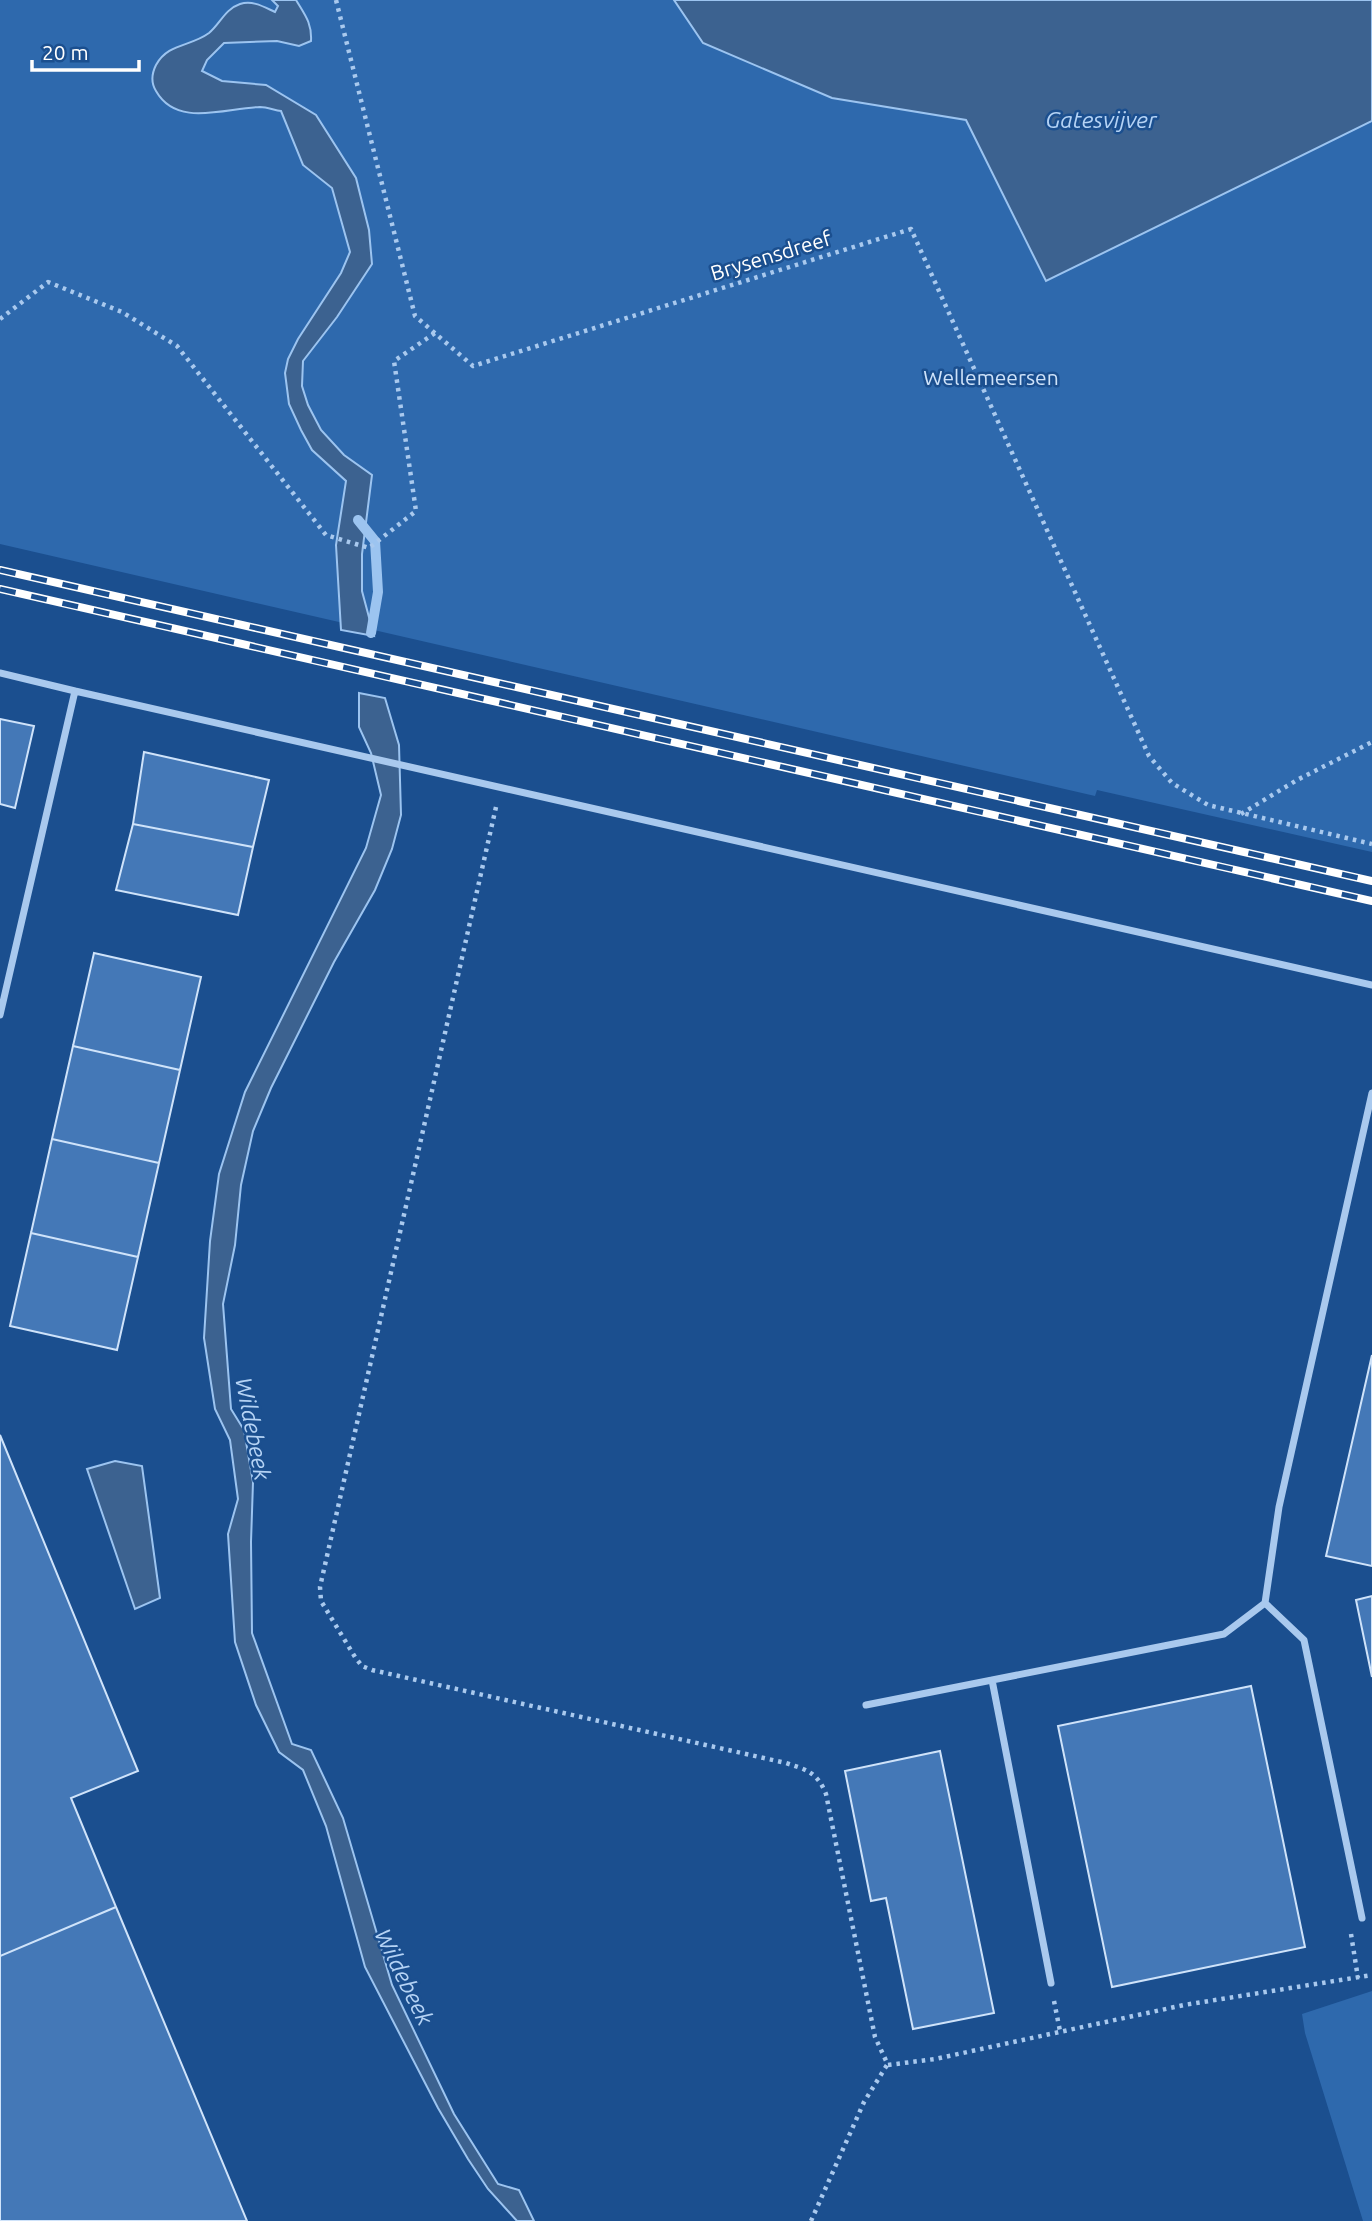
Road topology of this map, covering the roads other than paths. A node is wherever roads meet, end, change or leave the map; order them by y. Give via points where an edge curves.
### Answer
1 (0, 673) edge
2 (75, 691) junction
3 (1372, 985) edge
4 (0, 1015) edge
5 (1372, 1093) edge
6 (1265, 1603) junction
7 (992, 1680) junction
8 (866, 1705) dead end
9 (1362, 1918) road end
10 (1051, 1983) road end

1 - 2 street
2 - 3 street
2 - 4 street
5 - 6 street via 1279,1507
6 - 7 street via 1224,1634
6 - 9 street via 1304,1640
7 - 8 street
7 - 10 street

